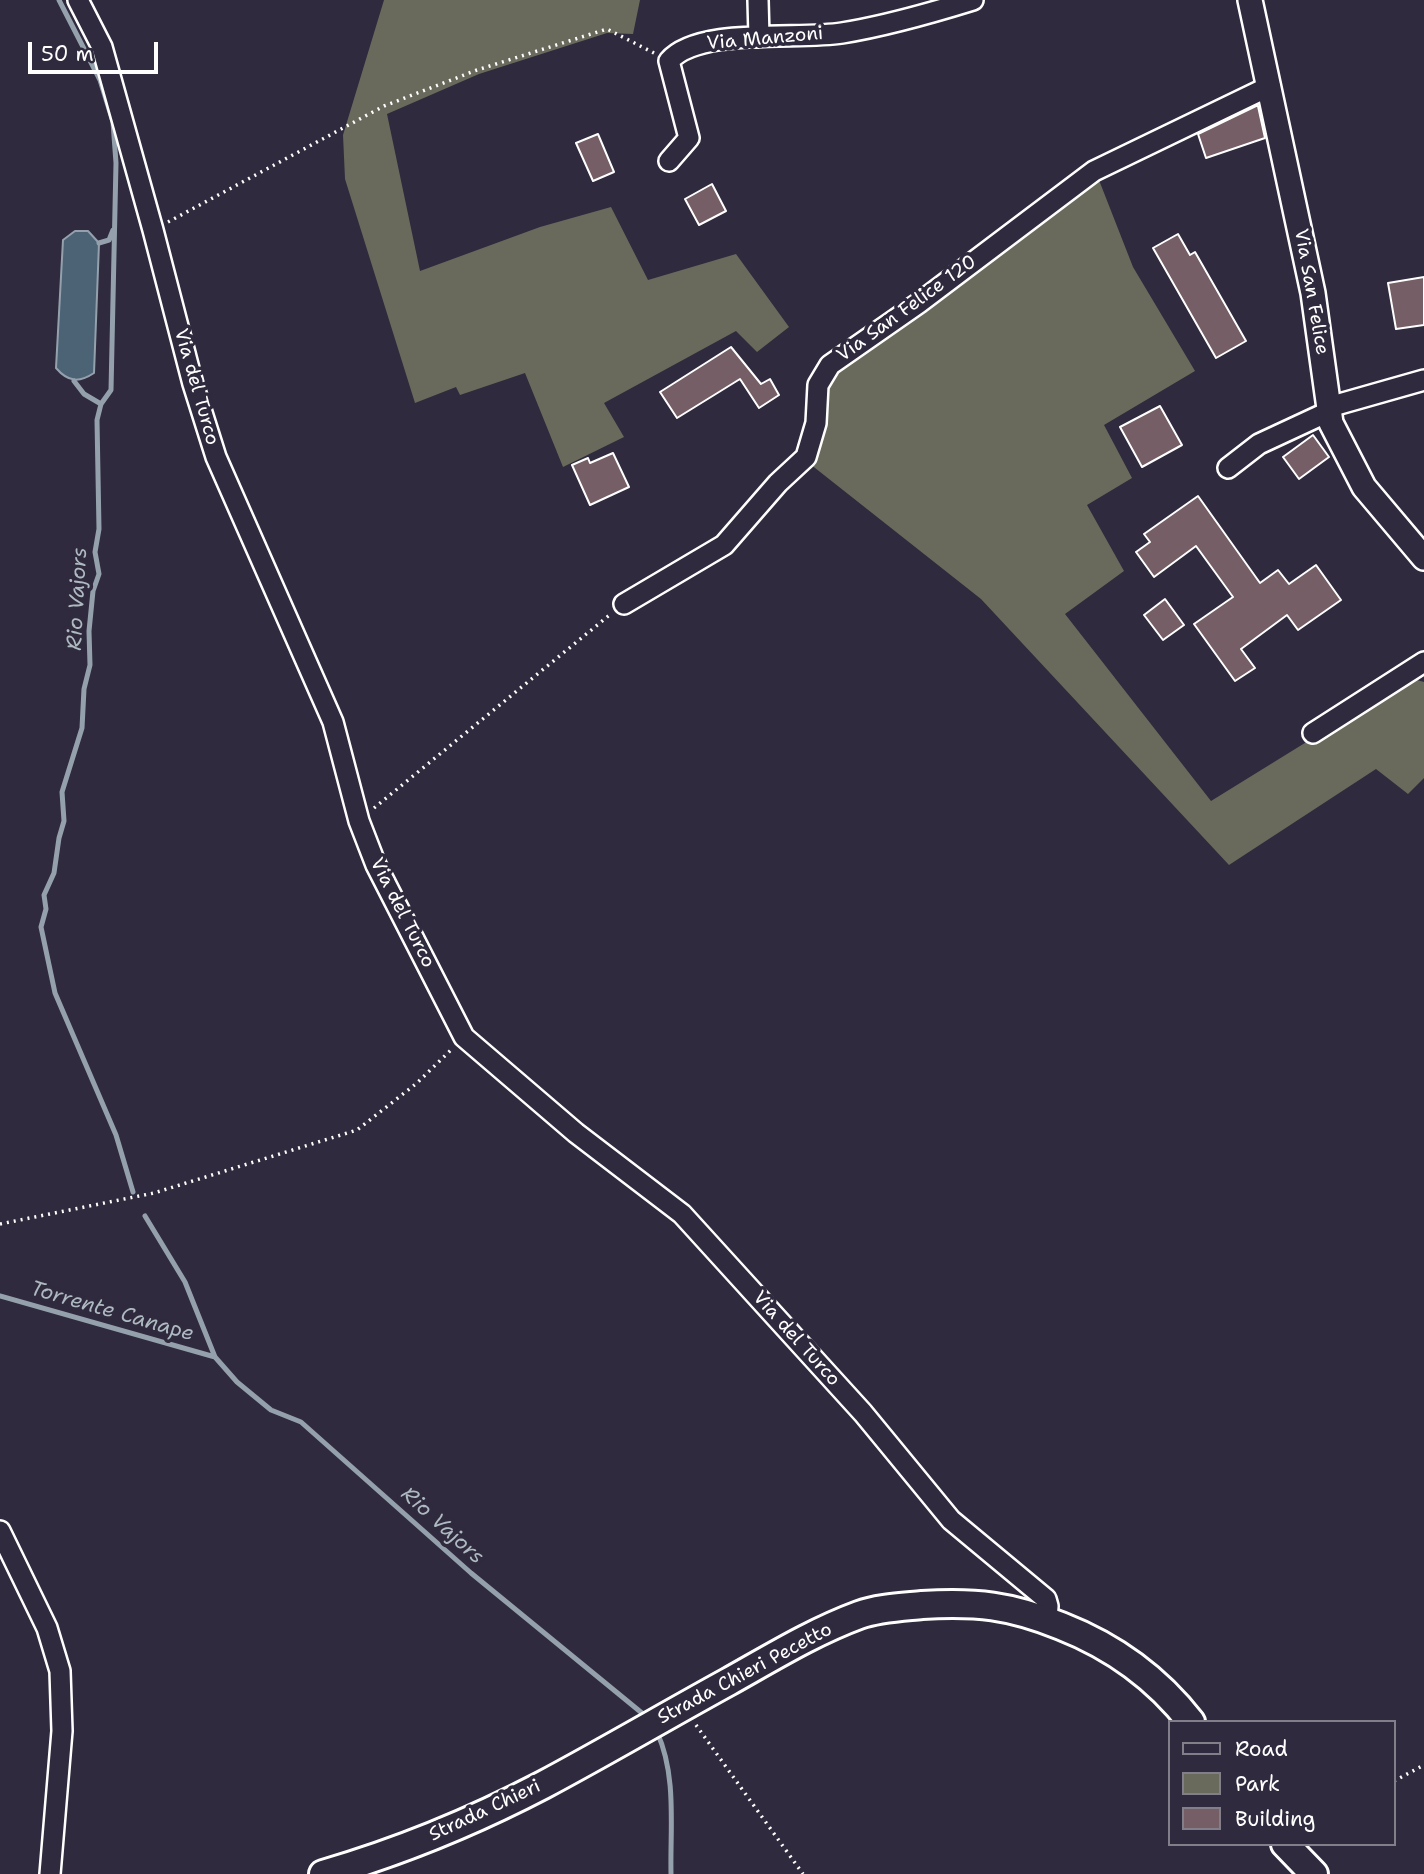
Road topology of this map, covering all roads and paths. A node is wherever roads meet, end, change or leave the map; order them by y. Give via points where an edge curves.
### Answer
1 (78, 0) edge
2 (758, 0) edge
3 (973, 0) edge
4 (1250, 0) edge
5 (759, 37) junction
6 (669, 61) junction
7 (1270, 86) junction
8 (669, 161) dead end
9 (153, 230) junction
10 (1424, 380) edge
11 (1329, 409) junction
12 (1228, 468) dead end
13 (1424, 558) edge
14 (624, 604) joint
15 (1424, 662) edge
16 (1313, 733) dead end
17 (359, 821) junction
18 (464, 1037) junction
19 (0, 1224) edge
20 (0, 1531) edge
21 (1047, 1620) junction
22 (1189, 1720) edge
23 (656, 1721) junction
24 (1424, 1765) edge
25 (1396, 1780) edge
26 (1287, 1846) edge
27 (50, 1874) edge
28 (323, 1874) edge
29 (803, 1874) edge
30 (1314, 1874) edge

1 - 9 street, Via del Turco via 102,47
2 - 5 street
3 - 5 street, Via Manzoni via 841,34
4 - 7 street, Via San Felice
5 - 6 street, Via Manzoni via 693,46
6 - 8 street via 689,138
6 - 9 path via 607,29 477,70 384,106
7 - 11 street, Via San Felice via 1313,293
7 - 14 street, Via San Felice 120 via 1094,171 830,365 818,385 817,424 806,457 724,545
9 - 17 street, Via del Turco via 216,457 332,722
10 - 11 street
11 - 12 street via 1259,444
11 - 13 street, Via San Felice via 1331,423 1364,487
14 - 17 path
15 - 16 street
17 - 18 street, Via del Turco via 376,865
18 - 19 path via 417,1083 357,1130 154,1193
18 - 21 street, Via del Turco via 576,1133 682,1214 863,1413 951,1520 1046,1600
20 - 27 street via 47,1628 60,1671 62,1731
21 - 22 main road, Strada Chieri Pecetto via 1092,1638 1137,1667
21 - 23 main road, Strada Chieri Pecetto via 967,1602 863,1614 814,1634
23 - 28 main road, Strada Chieri via 541,1786 442,1832
23 - 29 path
24 - 25 path
26 - 30 main road

